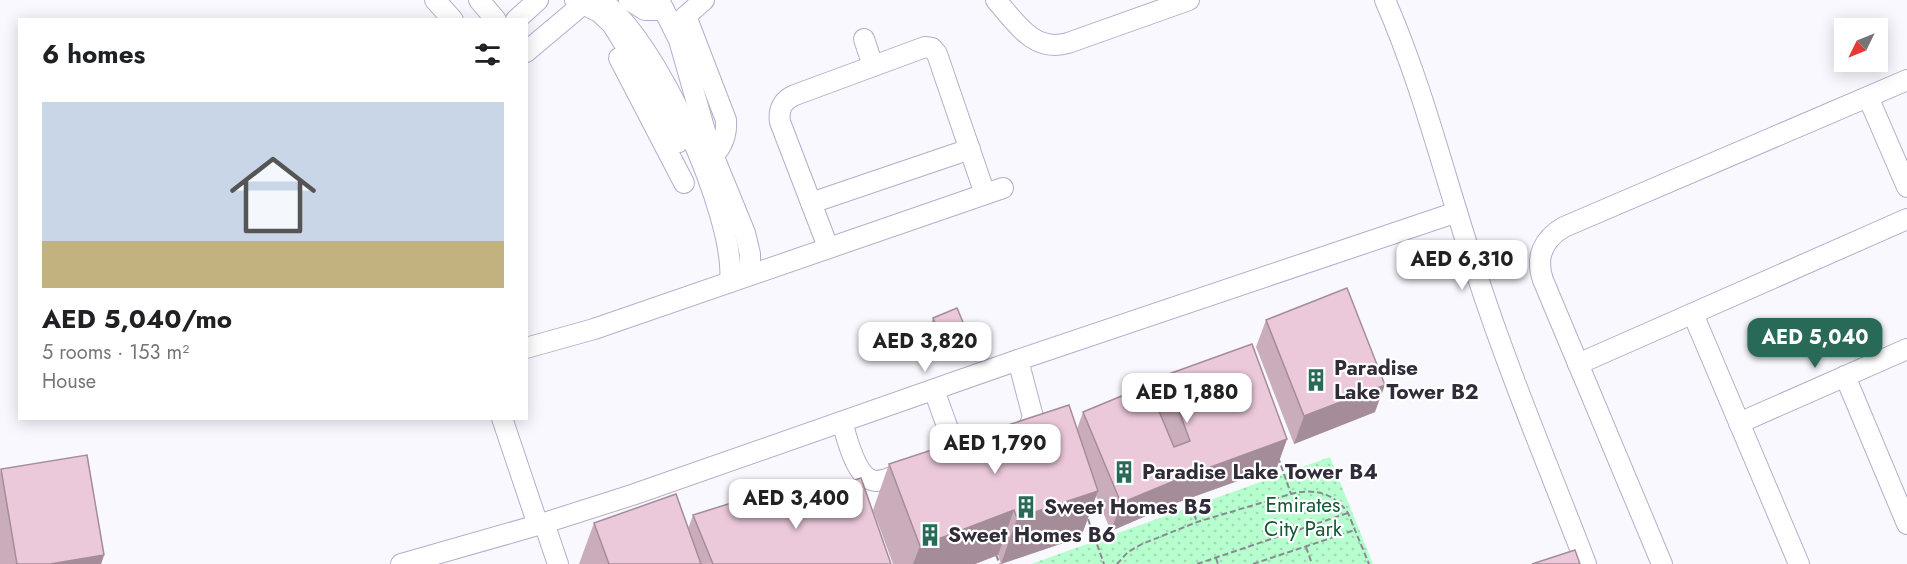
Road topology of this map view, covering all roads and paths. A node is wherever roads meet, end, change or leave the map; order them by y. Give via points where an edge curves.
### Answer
1 (435, 0) edge
2 (479, 0) edge
3 (629, 0) edge
4 (704, 0) edge
5 (996, 0) edge
6 (1189, 0) edge
7 (1384, 0) edge
8 (586, 1) edge
9 (533, 2) edge
10 (662, 5) edge
11 (451, 18) edge
12 (494, 18) edge
13 (518, 18) edge
14 (680, 22) junction
15 (864, 39) dead end
16 (611, 42) dead end
17 (528, 50) edge
18 (873, 66) junction
19 (646, 79) junction
20 (1907, 80) edge
21 (1868, 97) junction
22 (970, 149) junction
23 (711, 170) junction
24 (684, 183) dead end
25 (1907, 187) edge
26 (811, 203) junction
27 (1457, 212) junction
28 (1907, 219) edge
29 (828, 248) junction
30 (750, 275) junction
31 (730, 282) junction
32 (1693, 314) junction
33 (528, 347) edge
34 (1907, 350) edge
35 (1018, 360) junction
36 (1578, 364) junction
37 (1845, 376) junction
38 (934, 390) junction
39 (503, 420) edge
40 (842, 422) junction
41 (1739, 423) junction
42 (999, 440) edge
43 (978, 447) edge
44 (1276, 451) edge
45 (957, 454) junction
46 (1184, 489) edge
47 (1291, 494) junction
48 (1084, 509) edge
49 (1348, 513) junction
50 (1197, 522) junction
51 (541, 524) junction
52 (1907, 524) edge
53 (1355, 530) junction
54 (1306, 546) junction
55 (995, 553) dead end
56 (1216, 558) junction
57 (1263, 562) edge
58 (401, 564) edge
59 (558, 564) edge
60 (1000, 564) edge
61 (1104, 564) edge
62 (1117, 564) edge
63 (1197, 564) edge
64 (1218, 564) edge
65 (1252, 564) edge
66 (1312, 564) edge
67 (1369, 564) edge
68 (1586, 564) edge
69 (1662, 564) edge
70 (1799, 564) edge

1 - 11 street
2 - 12 street
3 - 10 street via 645,10
4 - 14 street
5 - 6 street via 1028,36 1054,46
7 - 27 street via 1425,105
8 - 17 street
8 - 19 street via 612,24
9 - 13 street
10 - 14 street
14 - 23 street via 726,120 726,136
15 - 18 street
16 - 19 street
18 - 22 street via 925,47 935,51
18 - 26 street via 790,97 782,105 780,122
19 - 23 street via 681,130 691,164
19 - 24 street
20 - 21 street
21 - 25 street
21 - 36 street via 1552,234 1541,252 1540,273
22 - 26 street
22 - 29 street via 994,191
23 - 30 street via 745,233
23 - 31 street via 729,250
26 - 29 street
27 - 35 street
27 - 68 street via 1494,326
28 - 32 street
29 - 30 street
30 - 31 street
31 - 33 street
32 - 36 street
32 - 41 street
34 - 37 street
35 - 38 street
35 - 42 street via 1033,412 1032,422 1024,432
36 - 69 street
37 - 41 street
37 - 52 street
38 - 40 street
38 - 45 street
39 - 51 street
40 - 45 street via 859,470 869,479 880,480
40 - 51 street
41 - 70 street
43 - 45 street
44 - 47 path
46 - 50 path
47 - 49 path via 1323,493 1337,500
47 - 50 path
48 - 61 path
49 - 53 path
49 - 56 path
50 - 62 path via 1134,547
51 - 58 street
51 - 59 street
53 - 54 path
53 - 67 path
54 - 57 path
54 - 66 path
55 - 60 path
56 - 63 path
56 - 64 path
57 - 65 path

